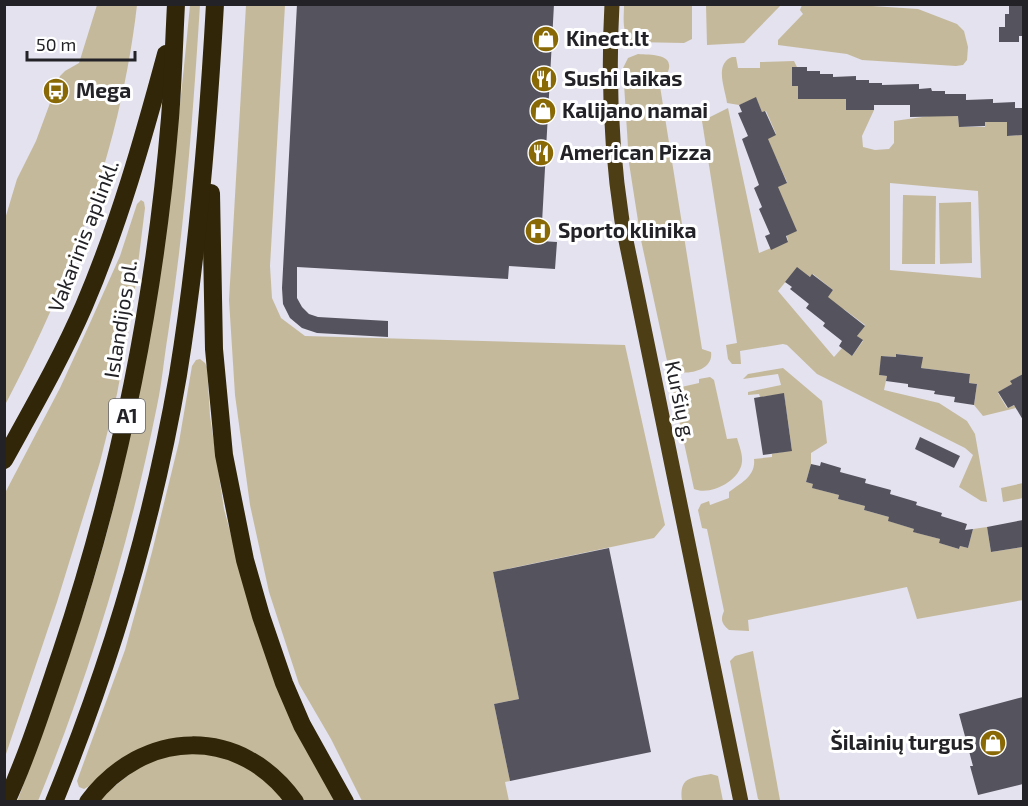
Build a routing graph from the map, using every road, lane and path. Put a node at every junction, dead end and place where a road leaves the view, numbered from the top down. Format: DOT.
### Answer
graph roads {
  1 [pos="215,4"];
  2 [pos="612,4"];
  3 [pos="176,10"];
  4 [pos="209,108"];
  5 [pos="4,460"];
  6 [pos="6,801"];
  7 [pos="54,801"];
  8 [pos="88,801"];
  9 [pos="295,801"];
  10 [pos="345,801"];
  11 [pos="741,801"];
  1 -- 4 [label="highway, A1"];
  2 -- 11 [label="main road, Kuršių g."];
  3 -- 5 [label="highway, Vakarinis aplinkl."];
  3 -- 6 [label="highway, Islandijos pl. / A1"];
  4 -- 7 [label="highway, A1"];
  4 -- 10 [label="highway"];
  8 -- 9 [label="highway"];
}
